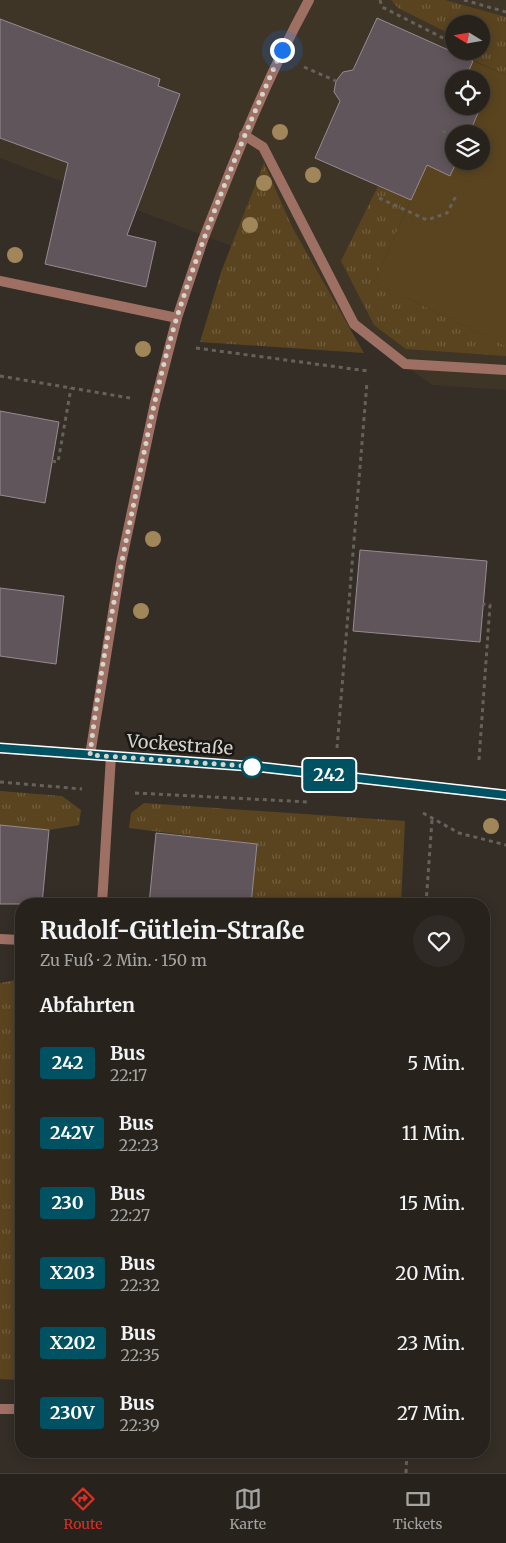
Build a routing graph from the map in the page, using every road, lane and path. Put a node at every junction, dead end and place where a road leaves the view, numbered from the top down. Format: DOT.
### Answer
graph roads {
  1 [pos="309,0"];
  2 [pos="380,0"];
  3 [pos="464,0"];
  4 [pos="506,12"];
  5 [pos="445,39"];
  6 [pos="299,65"];
  7 [pos="336,81"];
  8 [pos="442,131"];
  9 [pos="445,132"];
  10 [pos="244,135"];
  11 [pos="456,196"];
  12 [pos="379,198"];
  13 [pos="0,280"];
  14 [pos="177,318"];
  15 [pos="170,344"];
  16 [pos="405,364"];
  17 [pos="506,370"];
  18 [pos="0,376"];
  19 [pos="367,382"];
  20 [pos="71,388"];
  21 [pos="155,402"];
  22 [pos="52,460"];
  23 [pos="351,591"];
  24 [pos="356,592"];
  25 [pos="483,604"];
  26 [pos="0,748"];
  27 [pos="336,752"];
  28 [pos="90,755"];
  29 [pos="110,756"];
  30 [pos="479,760"];
  31 [pos="0,782"];
  32 [pos="434,786"];
  33 [pos="107,791"];
  34 [pos="506,794"];
  35 [pos="317,803"];
  36 [pos="416,808"];
  37 [pos="432,820"];
  38 [pos="506,845"];
  39 [pos="102,898"];
  40 [pos="426,898"];
  41 [pos="0,939"];
  42 [pos="15,940"];
  43 [pos="0,1409"];
  44 [pos="15,1409"];
  45 [pos="407,1458"];
  46 [pos="406,1473"];
  1 -- 10 [label="street"];
  2 -- 5 [label="path"];
  3 -- 4 [label="path"];
  6 -- 7 [label="path"];
  8 -- 9 [label="path"];
  10 -- 14 [label="street"];
  10 -- 16 [label="street"];
  11 -- 12 [label="path"];
  13 -- 14 [label="street"];
  14 -- 15 [label="street"];
  15 -- 16 [label="path"];
  15 -- 21 [label="street"];
  16 -- 17 [label="street"];
  18 -- 20 [label="path"];
  19 -- 23 [label="path"];
  20 -- 21 [label="path"];
  20 -- 22 [label="path"];
  21 -- 28 [label="street"];
  23 -- 24 [label="path"];
  23 -- 27 [label="path"];
  25 -- 30 [label="path"];
  26 -- 28 [label="main road, Vockestraße"];
  28 -- 29 [label="main road, Vockestraße"];
  29 -- 32 [label="main road, Vockestraße"];
  29 -- 33 [label="street"];
  31 -- 33 [label="path"];
  32 -- 34 [label="main road, Vockestraße"];
  32 -- 37 [label="path"];
  33 -- 35 [label="path"];
  33 -- 39 [label="street"];
  36 -- 37 [label="path"];
  37 -- 38 [label="path"];
  37 -- 40 [label="path"];
  41 -- 42 [label="street"];
  43 -- 44 [label="street"];
  45 -- 46 [label="path"];
}
